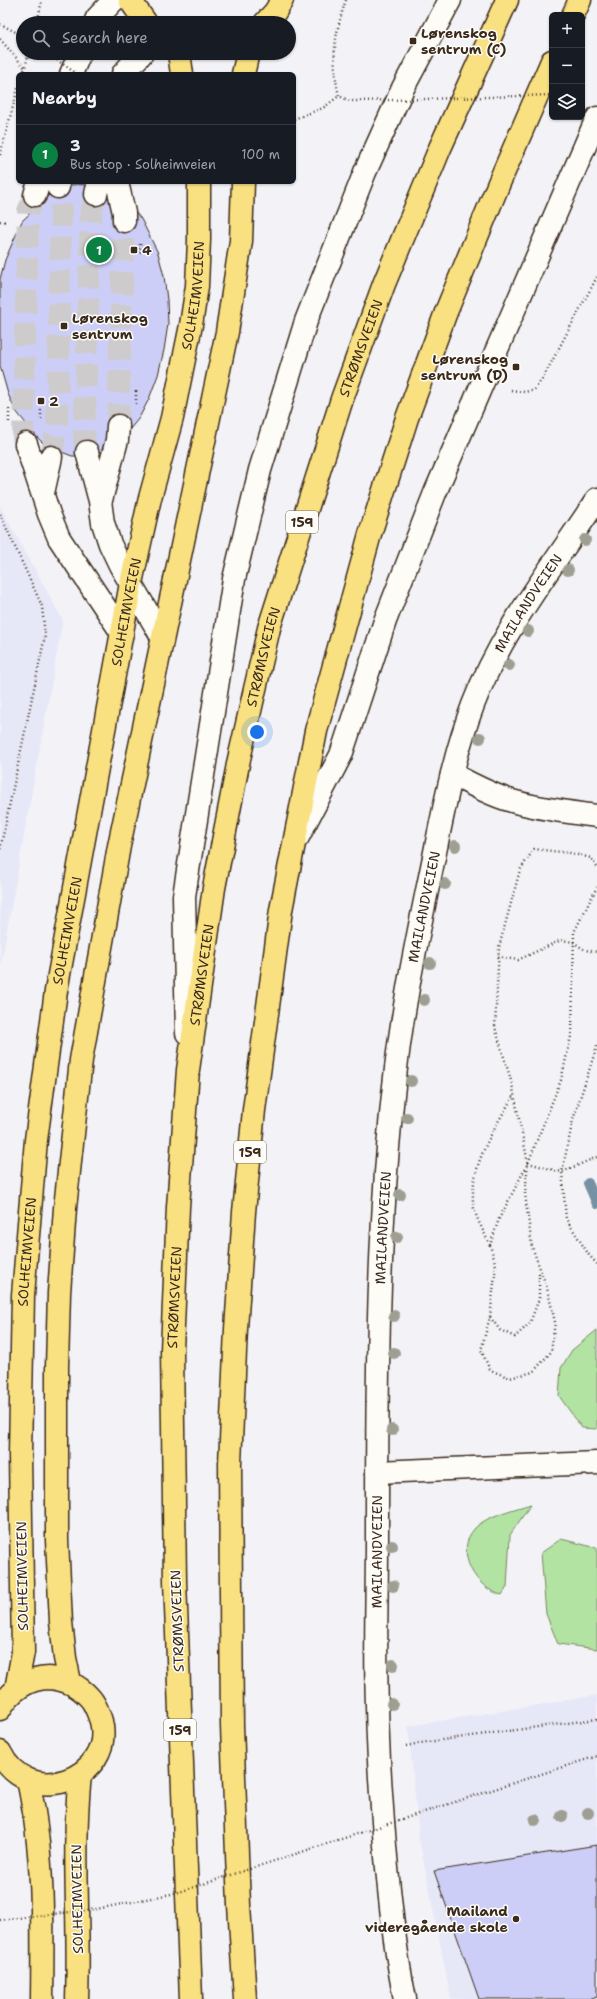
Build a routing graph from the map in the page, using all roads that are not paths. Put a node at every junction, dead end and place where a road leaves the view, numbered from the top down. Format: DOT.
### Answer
graph roads {
  1 [pos="114,0"];
  2 [pos="130,0"];
  3 [pos="282,0"];
  4 [pos="450,0"];
  5 [pos="507,0"];
  6 [pos="580,0"];
  7 [pos="574,12"];
  8 [pos="101,16"];
  9 [pos="141,16"];
  10 [pos="271,16"];
  11 [pos="77,60"];
  12 [pos="136,60"];
  13 [pos="180,60"];
  14 [pos="246,60"];
  15 [pos="549,68"];
  16 [pos="72,72"];
  17 [pos="125,72"];
  18 [pos="182,72"];
  19 [pos="243,72"];
  20 [pos="597,118"];
  21 [pos="117,184"];
  22 [pos="199,184"];
  23 [pos="243,184"];
  24 [pos="124,221"];
  25 [pos="118,426"];
  26 [pos="26,444"];
  27 [pos="87,452"];
  28 [pos="51,457"];
  29 [pos="43,493"];
  30 [pos="100,501"];
  31 [pos="595,508"];
  32 [pos="131,583"];
  33 [pos="122,633"];
  34 [pos="162,637"];
  35 [pos="452,774"];
  36 [pos="597,816"];
  37 [pos="295,843"];
  38 [pos="188,1070"];
  39 [pos="597,1463"];
  40 [pos="377,1472"];
  41 [pos="70,1682"];
  42 [pos="16,1689"];
  43 [pos="0,1709"];
  44 [pos="0,1752"];
  45 [pos="80,1774"];
  46 [pos="28,1780"];
  47 [pos="42,1999"];
  48 [pos="78,1999"];
  49 [pos="191,1999"];
  50 [pos="245,1999"];
  51 [pos="405,1999"];
  1 -- 8 [label="street"];
  2 -- 9 [label="main road"];
  3 -- 10 [label="main road"];
  4 -- 38 [label="street"];
  5 -- 38 [label="main road, STRØMSVEIEN / 159"];
  6 -- 7 [label="main road"];
  11 -- 16 [label="street"];
  12 -- 17 [label="street"];
  13 -- 18 [label="main road"];
  14 -- 19 [label="main road"];
  15 -- 37 [label="main road, 159"];
  20 -- 37 [label="street"];
  21 -- 24 [label="street"];
  22 -- 32 [label="main road, SOLHEIMVEIEN"];
  23 -- 34 [label="main road"];
  25 -- 30 [label="street"];
  26 -- 29 [label="street"];
  27 -- 30 [label="street"];
  28 -- 29 [label="street"];
  29 -- 33 [label="street"];
  30 -- 32 [label="street"];
  31 -- 35 [label="street, MAILANDVEIEN"];
  32 -- 33 [label="main road, SOLHEIMVEIEN"];
  32 -- 34 [label="street"];
  33 -- 42 [label="main road, SOLHEIMVEIEN"];
  34 -- 41 [label="main road"];
  35 -- 36 [label="street"];
  35 -- 40 [label="street, MAILANDVEIEN"];
  37 -- 50 [label="main road, 159"];
  38 -- 49 [label="main road, STRØMSVEIEN / 159"];
  39 -- 40 [label="street"];
  40 -- 51 [label="street, MAILANDVEIEN"];
  41 -- 42 [label="main road"];
  41 -- 45 [label="main road"];
  42 -- 43 [label="main road"];
  44 -- 46 [label="main road"];
  45 -- 46 [label="main road"];
  45 -- 48 [label="main road, SOLHEIMVEIEN"];
  46 -- 47 [label="main road"];
}
